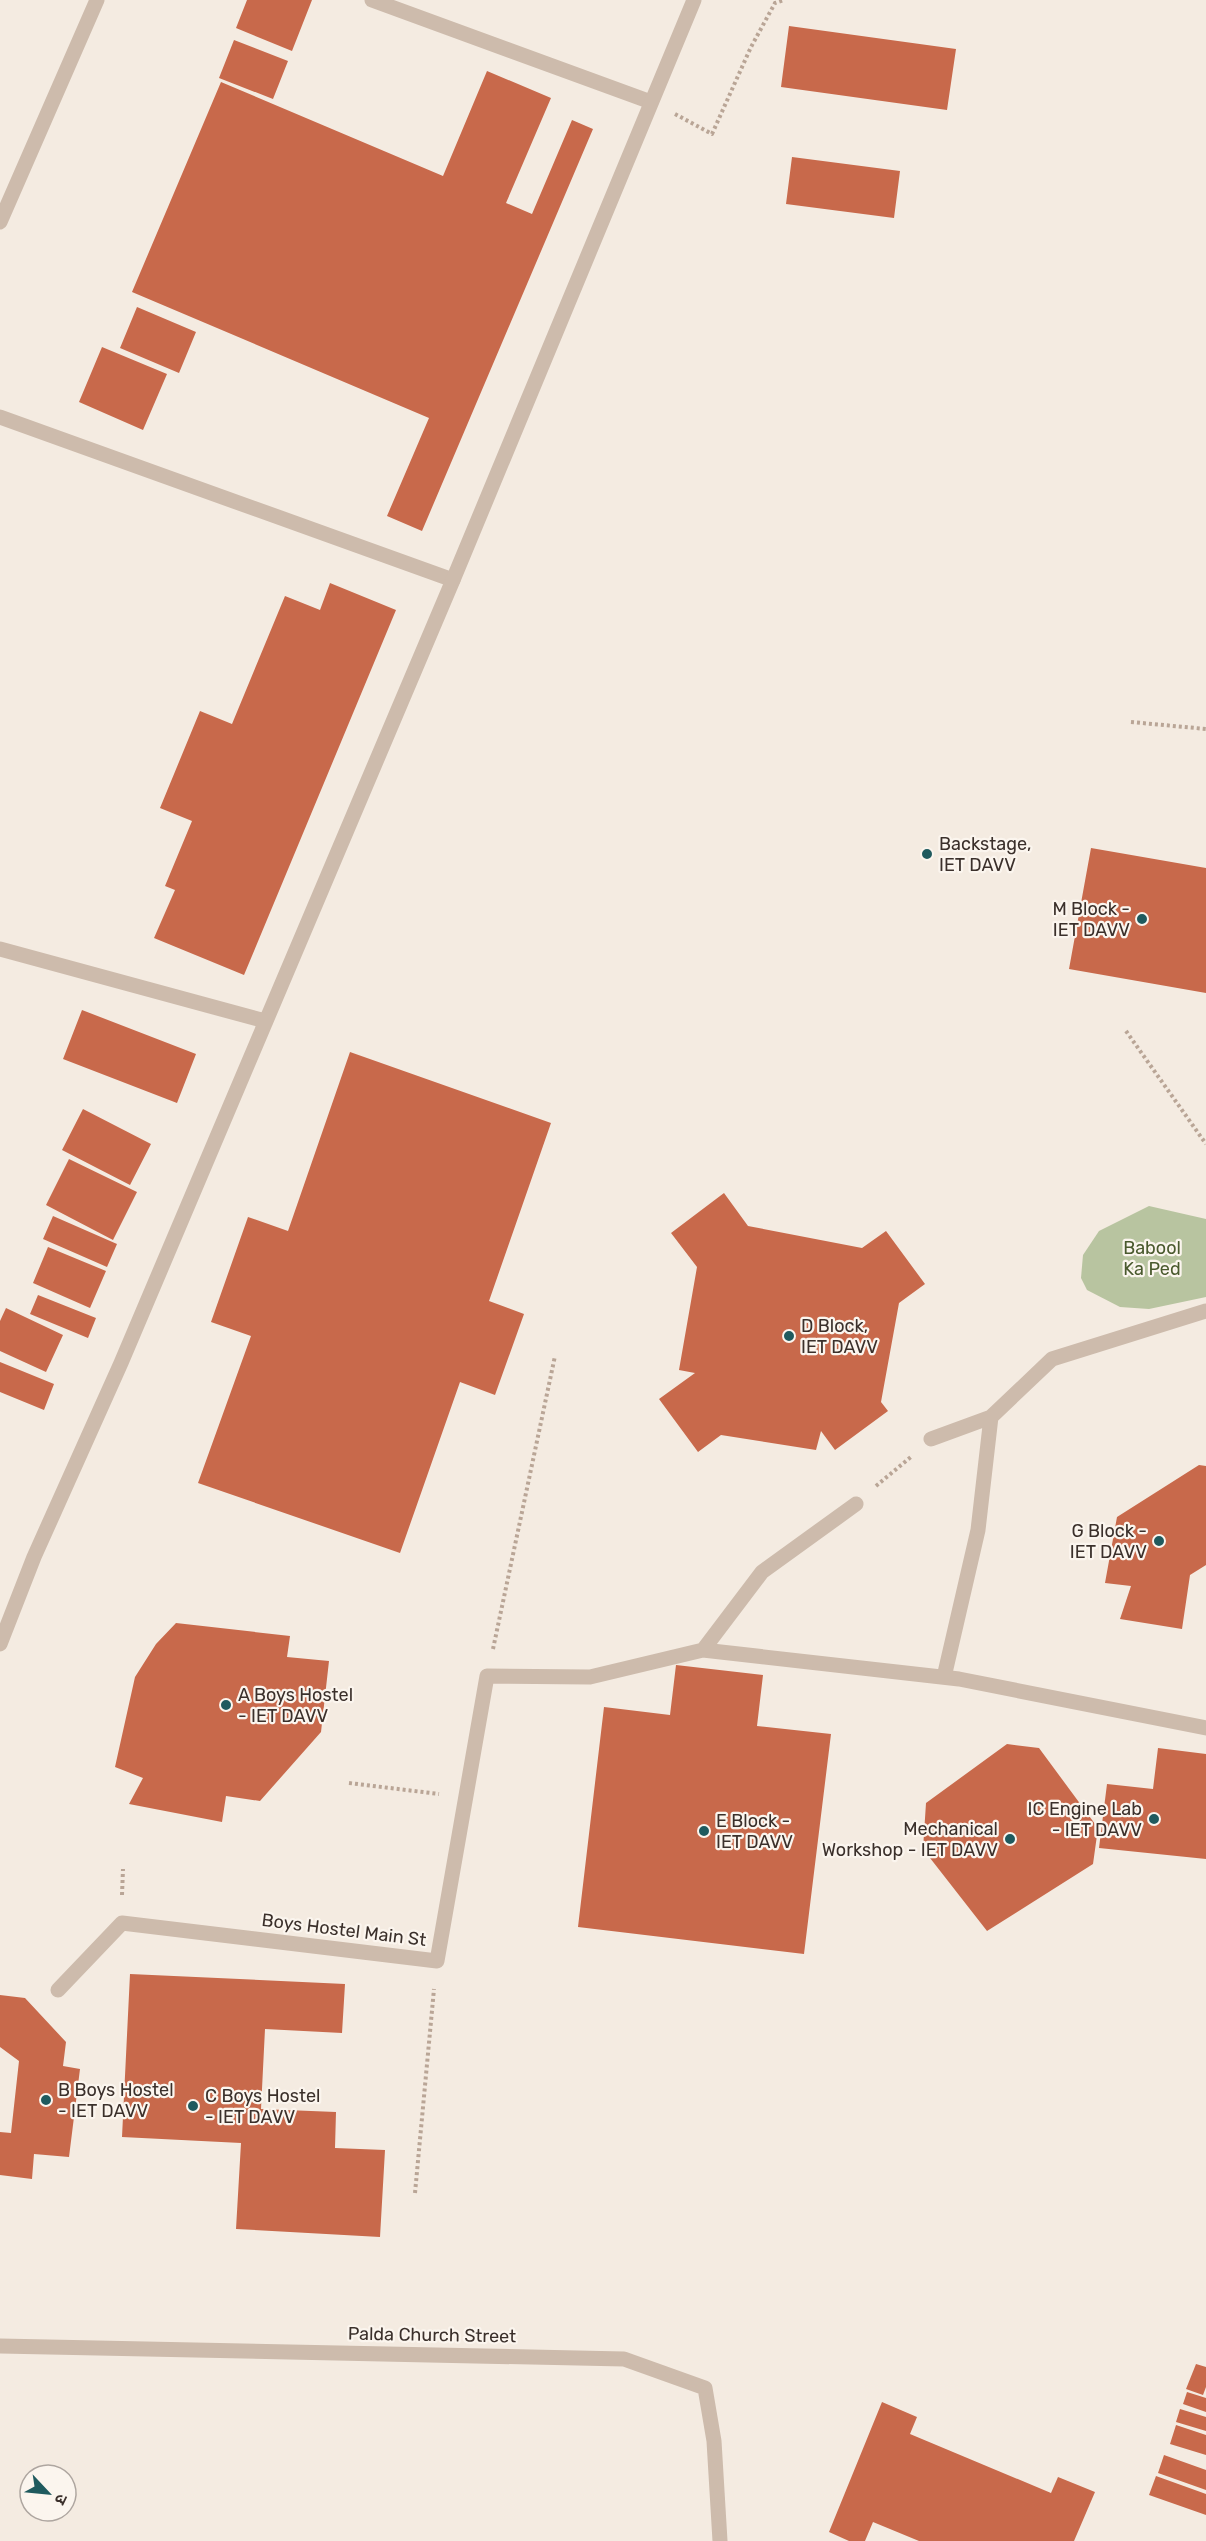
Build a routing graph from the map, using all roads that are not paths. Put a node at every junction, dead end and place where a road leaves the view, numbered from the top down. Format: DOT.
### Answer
graph roads {
  1 [pos="97,0"];
  2 [pos="372,0"];
  3 [pos="694,0"];
  4 [pos="651,102"];
  5 [pos="0,222"];
  6 [pos="0,417"];
  7 [pos="453,580"];
  8 [pos="0,949"];
  9 [pos="265,1021"];
  10 [pos="1206,1311"];
  11 [pos="991,1417"];
  12 [pos="931,1439"];
  13 [pos="856,1504"];
  14 [pos="0,1644"];
  15 [pos="703,1650"];
  16 [pos="944,1677"];
  17 [pos="1206,1728"];
  18 [pos="58,1989"];
  19 [pos="0,2346"];
  20 [pos="720,2541"];
  1 -- 5 [label="street"];
  2 -- 4 [label="street"];
  3 -- 4 [label="street"];
  4 -- 7 [label="street"];
  6 -- 7 [label="street"];
  7 -- 9 [label="street"];
  8 -- 9 [label="street"];
  9 -- 14 [label="street"];
  10 -- 11 [label="street"];
  11 -- 12 [label="street"];
  11 -- 16 [label="street"];
  13 -- 15 [label="street"];
  15 -- 16 [label="street"];
  15 -- 18 [label="street, Boys Hostel Main St"];
  16 -- 17 [label="street"];
  19 -- 20 [label="street, Palda Church Street"];
}
